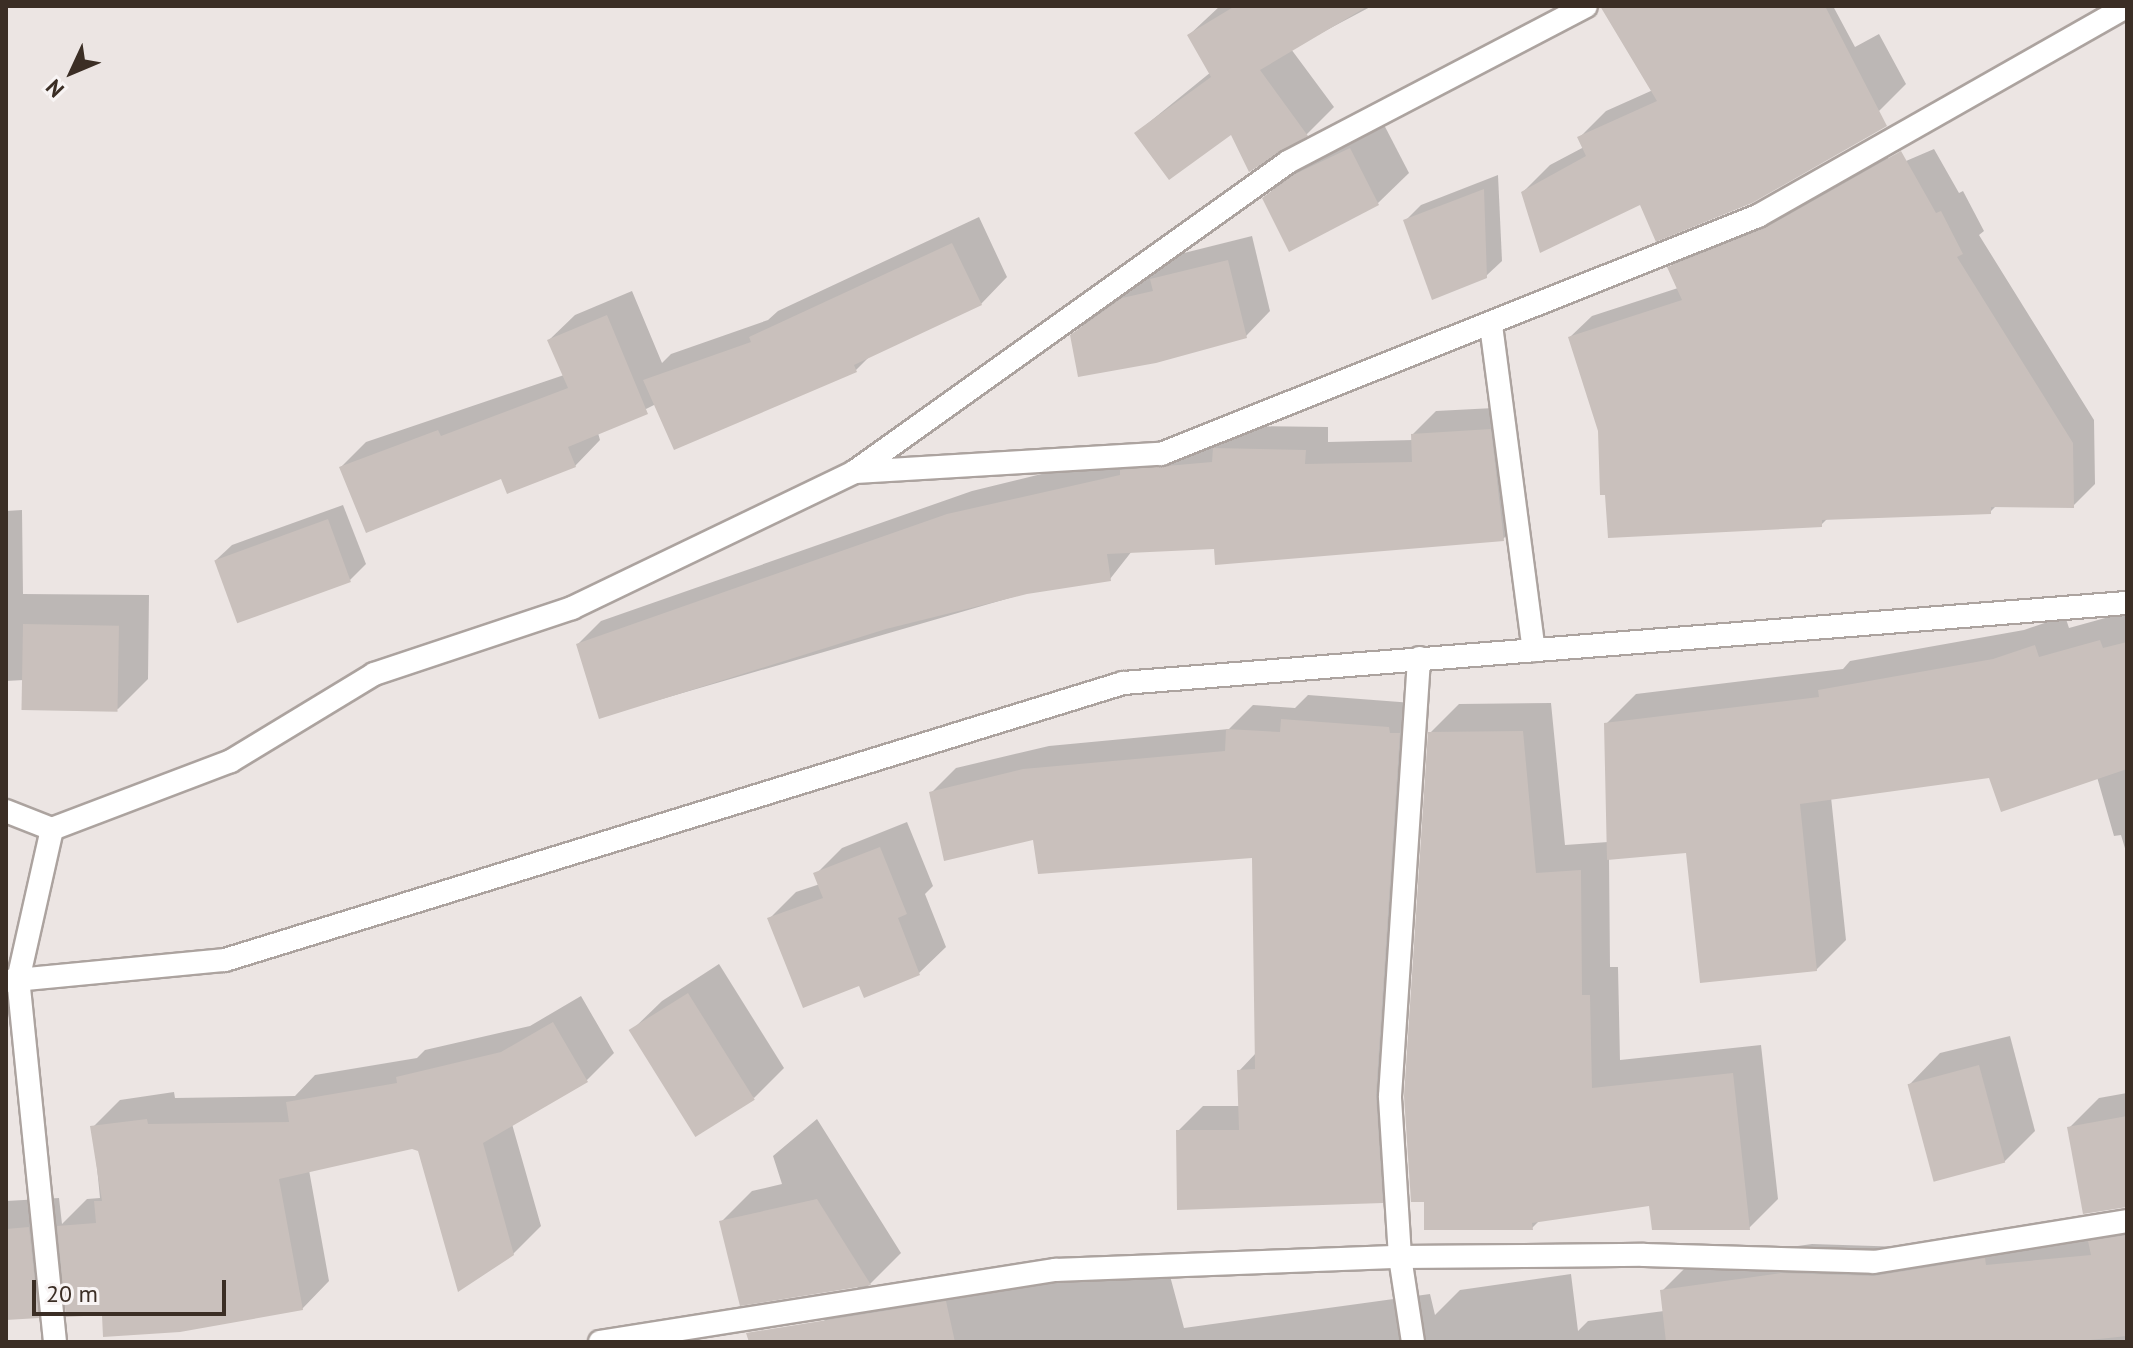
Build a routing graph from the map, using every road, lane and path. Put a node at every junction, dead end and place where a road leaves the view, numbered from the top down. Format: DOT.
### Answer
graph roads {
  1 [pos="1586,6"];
  2 [pos="2127,6"];
  3 [pos="1491,325"];
  4 [pos="854,472"];
  5 [pos="2127,603"];
  6 [pos="1534,650"];
  7 [pos="1419,658"];
  8 [pos="6,811"];
  9 [pos="52,829"];
  10 [pos="12,980"];
  11 [pos="2127,1221"];
  12 [pos="1400,1257"];
  13 [pos="55,1342"];
  14 [pos="600,1342"];
  15 [pos="1413,1342"];
  1 -- 4 [label="street"];
  2 -- 3 [label="street"];
  3 -- 4 [label="street"];
  3 -- 6 [label="street"];
  4 -- 9 [label="street"];
  5 -- 6 [label="street"];
  6 -- 7 [label="street"];
  7 -- 10 [label="street"];
  7 -- 12 [label="street"];
  8 -- 9 [label="street"];
  9 -- 10 [label="street"];
  10 -- 13 [label="street"];
  11 -- 12 [label="street"];
  12 -- 14 [label="street"];
  12 -- 15 [label="street"];
}
